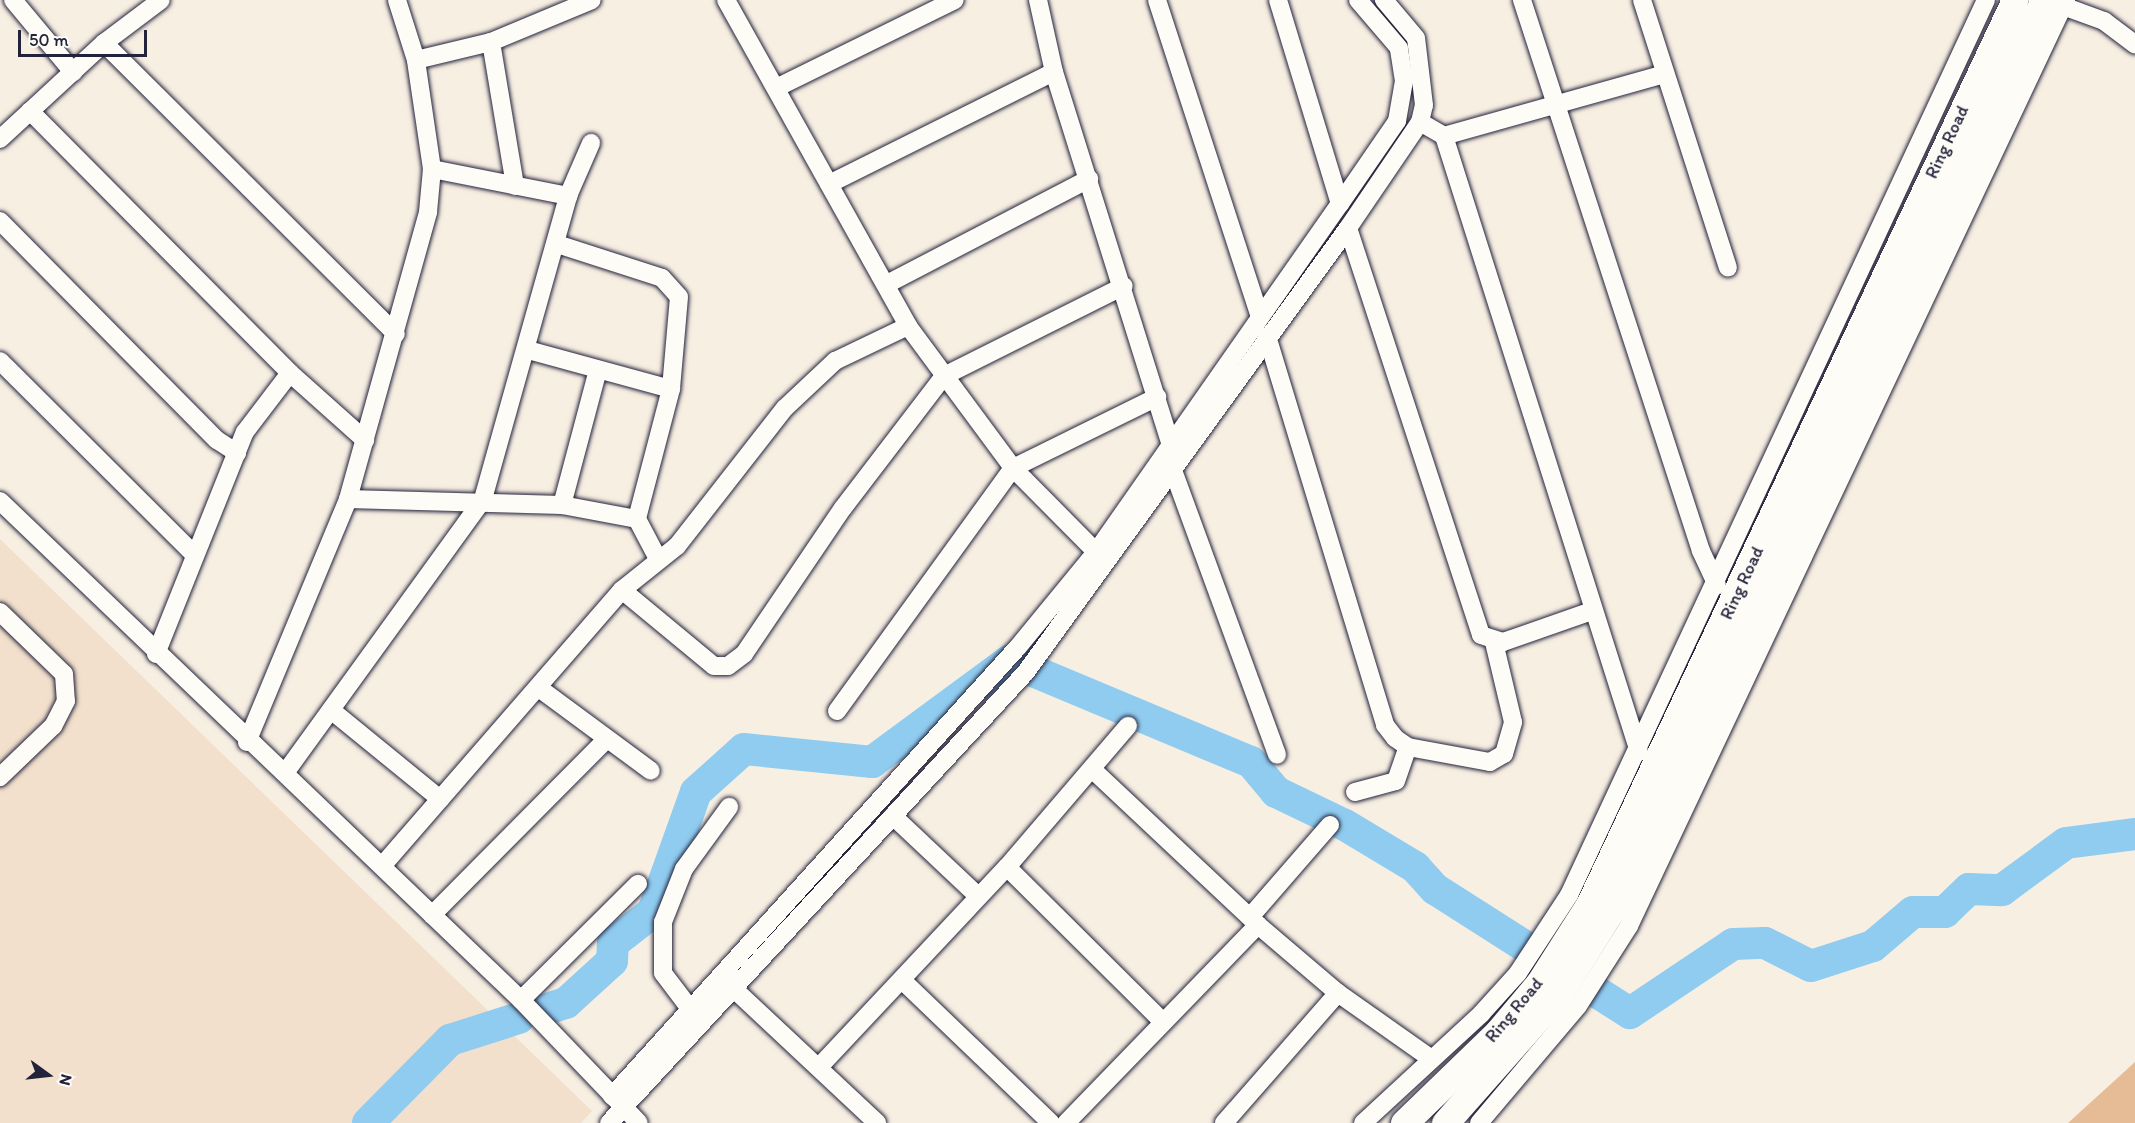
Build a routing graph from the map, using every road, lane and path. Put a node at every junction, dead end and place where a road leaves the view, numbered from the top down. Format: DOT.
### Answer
graph roads {
  1 [pos="13,0"];
  2 [pos="161,0"];
  3 [pos="397,0"];
  4 [pos="592,0"];
  5 [pos="726,0"];
  6 [pos="955,0"];
  7 [pos="1038,0"];
  8 [pos="1157,0"];
  9 [pos="1278,0"];
  10 [pos="1358,0"];
  11 [pos="1384,0"];
  12 [pos="1522,0"];
  13 [pos="1642,0"];
  14 [pos="1986,0"];
  15 [pos="2015,0"];
  16 [pos="2058,2"];
  17 [pos="491,42"];
  18 [pos="104,43"];
  19 [pos="2135,44"];
  20 [pos="416,60"];
  21 [pos="73,72"];
  22 [pos="1054,72"];
  23 [pos="1664,74"];
  24 [pos="776,88"];
  25 [pos="1555,108"];
  26 [pos="30,111"];
  27 [pos="1420,122"];
  28 [pos="1444,136"];
  29 [pos="0,138"];
  30 [pos="591,143"];
  31 [pos="432,169"];
  32 [pos="1089,179"];
  33 [pos="829,184"];
  34 [pos="515,186"];
  35 [pos="568,196"];
  36 [pos="1340,204"];
  37 [pos="0,221"];
  38 [pos="1348,228"];
  39 [pos="557,244"];
  40 [pos="1728,268"];
  41 [pos="887,284"];
  42 [pos="1124,286"];
  43 [pos="1259,313"];
  44 [pos="908,326"];
  45 [pos="396,334"];
  46 [pos="1267,336"];
  47 [pos="528,350"];
  48 [pos="0,362"];
  49 [pos="598,370"];
  50 [pos="290,373"];
  51 [pos="944,376"];
  52 [pos="671,389"];
  53 [pos="1157,397"];
  54 [pos="365,440"];
  55 [pos="1170,442"];
  56 [pos="237,453"];
  57 [pos="1158,461"];
  58 [pos="1013,468"];
  59 [pos="1174,473"];
  60 [pos="348,499"];
  61 [pos="483,499"];
  62 [pos="0,501"];
  63 [pos="562,505"];
  64 [pos="637,519"];
  65 [pos="1096,552"];
  66 [pos="195,555"];
  67 [pos="657,557"];
  68 [pos="1717,585"];
  69 [pos="622,590"];
  70 [pos="1592,611"];
  71 [pos="0,612"];
  72 [pos="1494,642"];
  73 [pos="156,654"];
  74 [pos="539,688"];
  75 [pos="331,710"];
  76 [pos="837,711"];
  77 [pos="1128,726"];
  78 [pos="605,741"];
  79 [pos="247,742"];
  80 [pos="1408,747"];
  81 [pos="1639,752"];
  82 [pos="1277,755"];
  83 [pos="1094,770"];
  84 [pos="651,771"];
  85 [pos="285,773"];
  86 [pos="0,777"];
  87 [pos="1355,792"];
  88 [pos="440,799"];
  89 [pos="729,807"];
  90 [pos="893,816"];
  91 [pos="1330,825"];
  92 [pos="382,866"];
  93 [pos="1007,867"];
  94 [pos="638,884"];
  95 [pos="978,896"];
  96 [pos="432,915"];
  97 [pos="1254,921"];
  98 [pos="1588,929"];
  99 [pos="903,981"];
  100 [pos="734,988"];
  101 [pos="1549,989"];
  102 [pos="1338,993"];
  103 [pos="521,1000"];
  104 [pos="691,1010"];
  105 [pos="1162,1021"];
  106 [pos="1430,1058"];
  107 [pos="819,1067"];
  108 [pos="618,1102"];
  109 [pos="609,1123"];
  110 [pos="639,1123"];
  111 [pos="877,1123"];
  112 [pos="1052,1123"];
  113 [pos="1065,1123"];
  114 [pos="1224,1123"];
  115 [pos="1363,1123"];
  116 [pos="1404,1123"];
  117 [pos="1445,1123"];
  118 [pos="1479,1123"];
  1 -- 21 [label="street"];
  2 -- 18 [label="street"];
  3 -- 20 [label="street"];
  4 -- 17 [label="street"];
  5 -- 24 [label="street"];
  6 -- 24 [label="street"];
  7 -- 22 [label="street"];
  8 -- 43 [label="street"];
  9 -- 36 [label="street"];
  10 -- 36 [label="street"];
  11 -- 27 [label="street"];
  12 -- 25 [label="street"];
  13 -- 23 [label="street"];
  14 -- 68 [label="street"];
  15 -- 98 [label="highway, Ring Road"];
  16 -- 19 [label="street"];
  16 -- 98 [label="highway, Ring Road"];
  17 -- 20 [label="street"];
  17 -- 34 [label="street"];
  18 -- 21 [label="street"];
  18 -- 45 [label="street"];
  20 -- 31 [label="street"];
  21 -- 26 [label="street"];
  22 -- 32 [label="street"];
  22 -- 33 [label="street"];
  23 -- 25 [label="street"];
  23 -- 40 [label="street"];
  24 -- 33 [label="street"];
  25 -- 28 [label="street"];
  25 -- 68 [label="street"];
  26 -- 29 [label="street"];
  26 -- 50 [label="street"];
  27 -- 28 [label="street"];
  27 -- 38 [label="street"];
  28 -- 70 [label="street"];
  30 -- 35 [label="street"];
  31 -- 34 [label="street"];
  31 -- 45 [label="street"];
  32 -- 41 [label="street"];
  32 -- 42 [label="street"];
  33 -- 41 [label="street"];
  34 -- 35 [label="street"];
  35 -- 39 [label="street"];
  36 -- 43 [label="street"];
  37 -- 56 [label="street"];
  38 -- 46 [label="street"];
  38 -- 72 [label="street"];
  39 -- 47 [label="street"];
  39 -- 52 [label="street"];
  41 -- 44 [label="street"];
  42 -- 51 [label="street"];
  42 -- 53 [label="street"];
  43 -- 55 [label="street"];
  44 -- 51 [label="street"];
  44 -- 67 [label="street"];
  45 -- 54 [label="street"];
  46 -- 59 [label="street"];
  46 -- 80 [label="street"];
  47 -- 49 [label="street"];
  47 -- 61 [label="street"];
  48 -- 66 [label="street"];
  49 -- 52 [label="street"];
  49 -- 63 [label="street"];
  50 -- 54 [label="street"];
  50 -- 56 [label="street"];
  51 -- 58 [label="street"];
  51 -- 69 [label="street"];
  52 -- 64 [label="street"];
  53 -- 55 [label="street"];
  53 -- 58 [label="street"];
  54 -- 60 [label="street"];
  55 -- 57 [label="street"];
  56 -- 66 [label="street"];
  57 -- 59 [label="street"];
  57 -- 65 [label="street"];
  58 -- 65 [label="street"];
  58 -- 76 [label="street"];
  59 -- 82 [label="street"];
  59 -- 90 [label="street"];
  60 -- 61 [label="street"];
  60 -- 79 [label="street"];
  61 -- 63 [label="street"];
  61 -- 75 [label="street"];
  62 -- 73 [label="street"];
  63 -- 64 [label="street"];
  64 -- 67 [label="street"];
  65 -- 104 [label="street"];
  66 -- 73 [label="street"];
  67 -- 69 [label="street"];
  68 -- 81 [label="street"];
  69 -- 74 [label="street"];
  70 -- 72 [label="street"];
  70 -- 81 [label="street"];
  71 -- 86 [label="street"];
  72 -- 80 [label="street"];
  73 -- 79 [label="street"];
  74 -- 78 [label="street"];
  74 -- 88 [label="street"];
  75 -- 85 [label="street"];
  75 -- 88 [label="street"];
  77 -- 83 [label="street"];
  78 -- 84 [label="street"];
  78 -- 96 [label="street"];
  79 -- 85 [label="street"];
  80 -- 87 [label="street"];
  81 -- 98 [label="street"];
  83 -- 93 [label="street"];
  83 -- 97 [label="street"];
  85 -- 92 [label="street"];
  88 -- 92 [label="street"];
  89 -- 104 [label="street"];
  90 -- 95 [label="street"];
  90 -- 100 [label="street"];
  91 -- 97 [label="street"];
  92 -- 96 [label="street"];
  93 -- 95 [label="street"];
  93 -- 105 [label="street"];
  94 -- 103 [label="street"];
  95 -- 99 [label="street"];
  96 -- 103 [label="street"];
  97 -- 102 [label="street"];
  97 -- 105 [label="street"];
  98 -- 101 [label="highway, Ring Road"];
  98 -- 101 [label="street"];
  99 -- 107 [label="street"];
  99 -- 112 [label="street"];
  100 -- 107 [label="street"];
  100 -- 108 [label="street"];
  101 -- 106 [label="street"];
  101 -- 116 [label="highway, Ring Road"];
  101 -- 117 [label="highway, Ring Road"];
  101 -- 118 [label="street"];
  102 -- 106 [label="street"];
  102 -- 114 [label="street"];
  103 -- 108 [label="street"];
  104 -- 108 [label="street"];
  105 -- 113 [label="street"];
  106 -- 115 [label="street"];
  107 -- 111 [label="street"];
  108 -- 109 [label="street"];
  108 -- 110 [label="street"];
}
